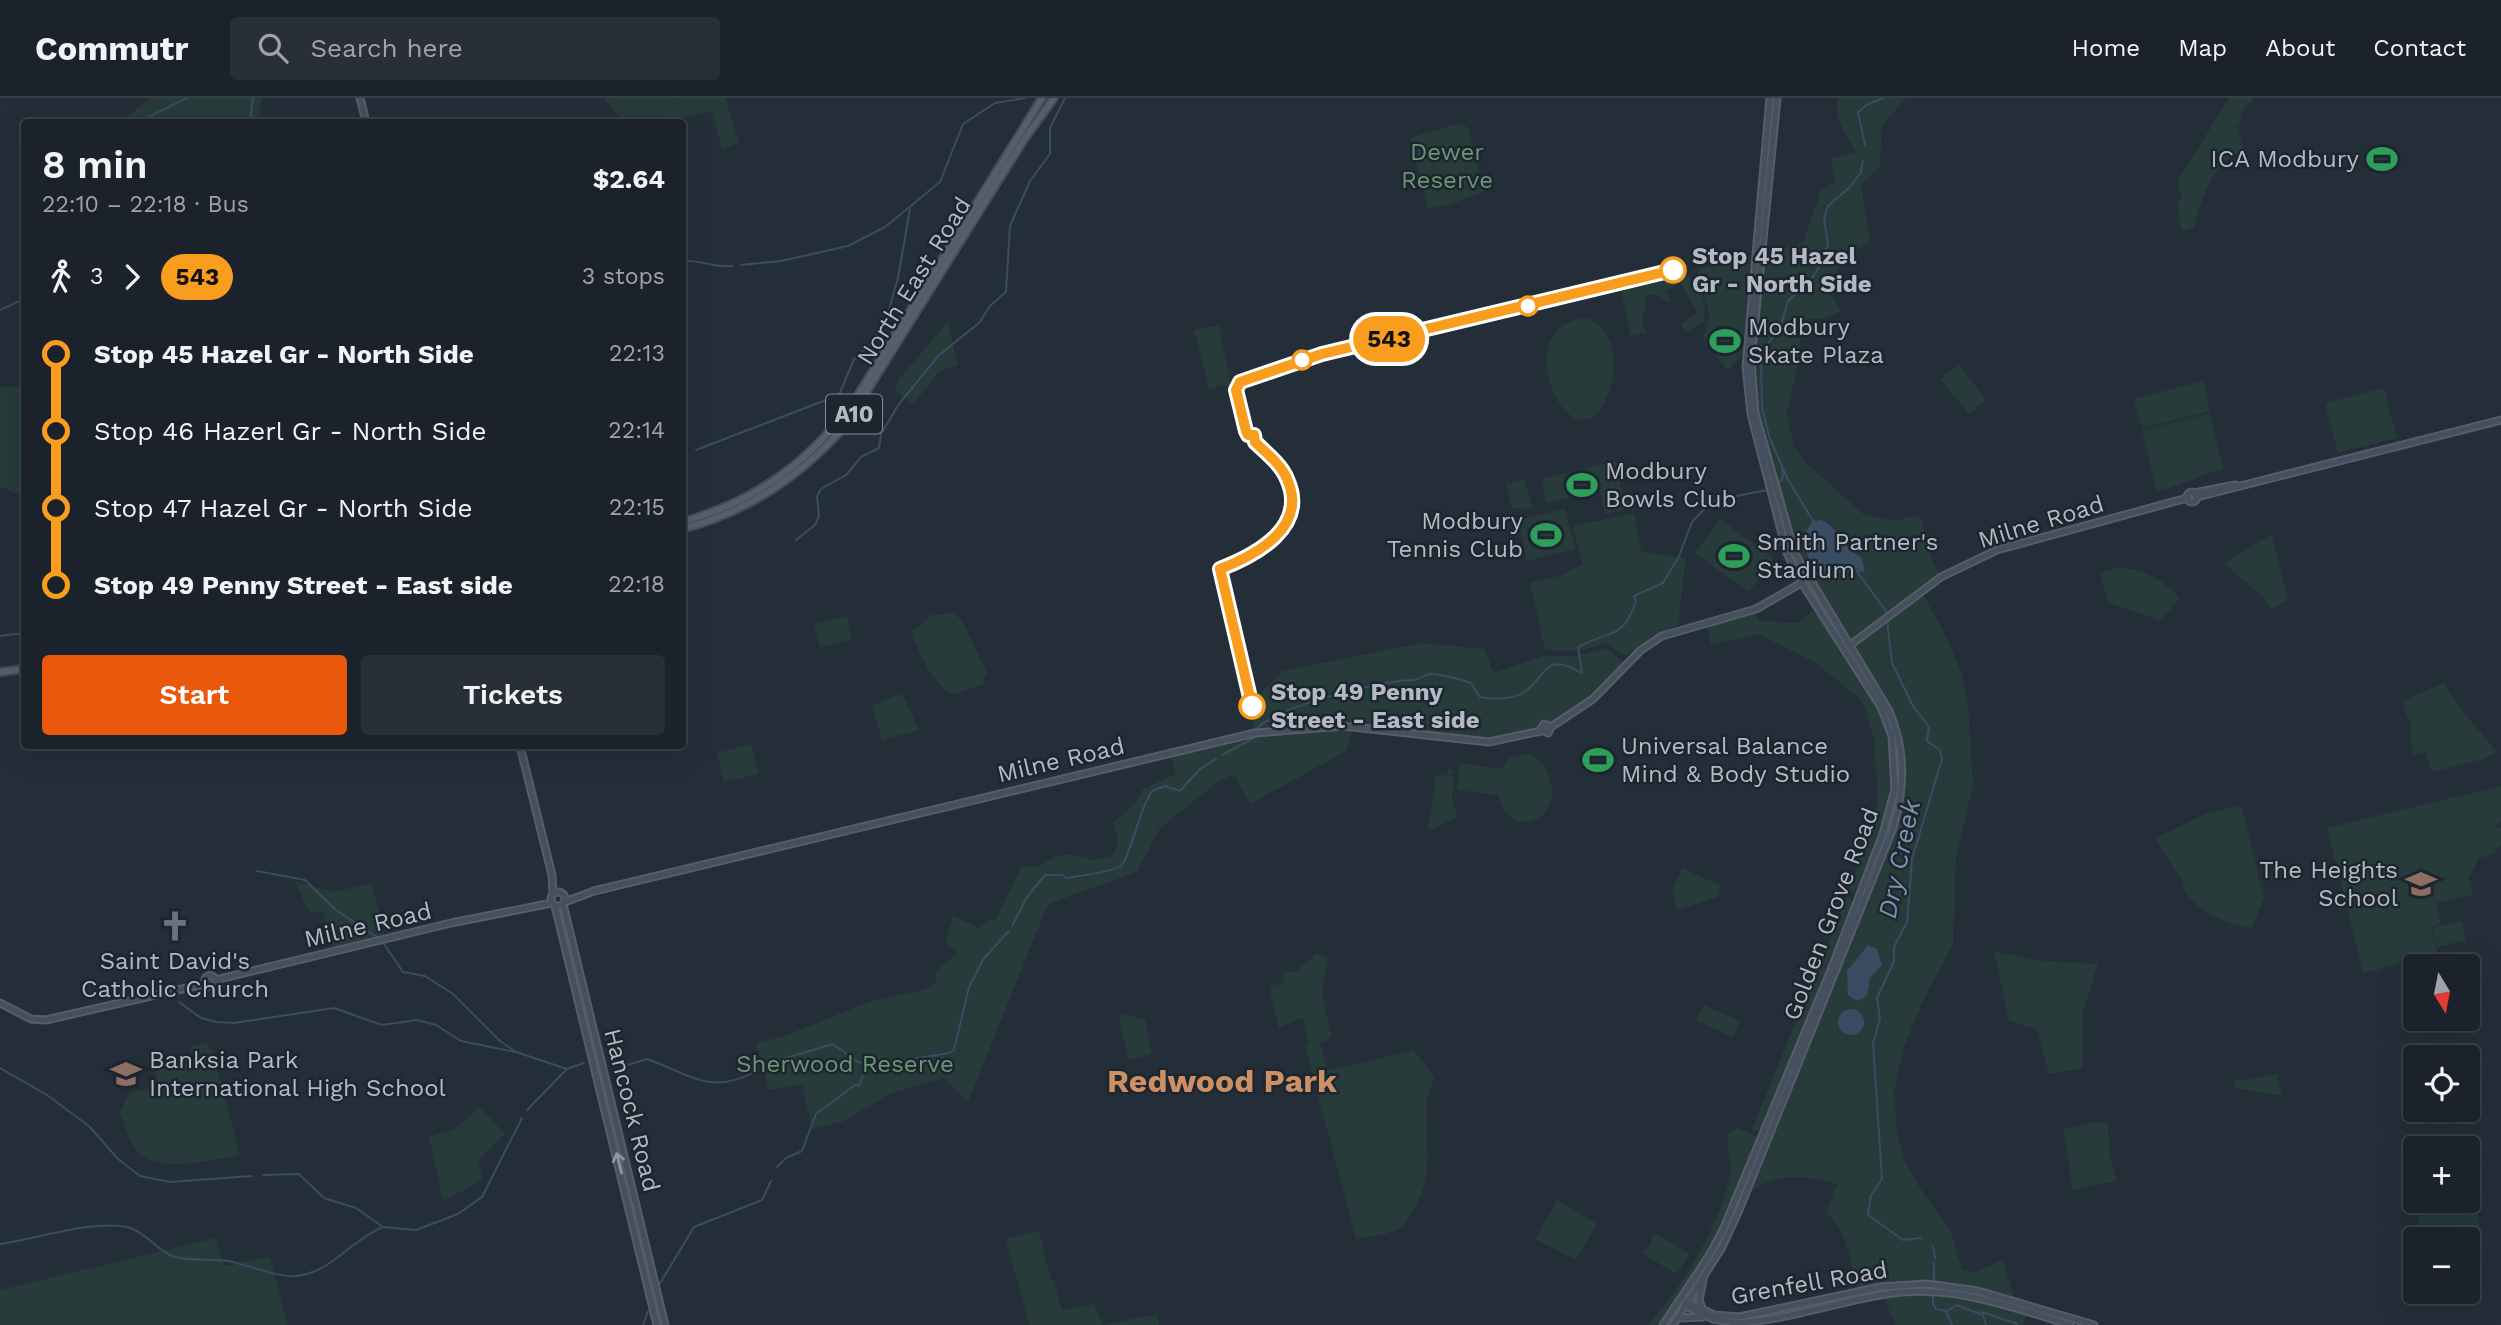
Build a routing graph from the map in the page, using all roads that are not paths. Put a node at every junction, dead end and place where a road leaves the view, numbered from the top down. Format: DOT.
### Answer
graph roads {
  1 [pos="360,98"];
  2 [pos="1042,98"];
  3 [pos="1054,98"];
  4 [pos="1770,98"];
  5 [pos="1777,98"];
  6 [pos="365,119"];
  7 [pos="1024,124"];
  8 [pos="1026,137"];
  9 [pos="1011,145"];
  10 [pos="1753,315"];
  11 [pos="2501,420"];
  12 [pos="1782,518"];
  13 [pos="686,521"];
  14 [pos="686,528"];
  15 [pos="1808,578"];
  16 [pos="1802,583"];
  17 [pos="1848,646"];
  18 [pos="21,670"];
  19 [pos="0,673"];
  20 [pos="521,749"];
  21 [pos="558,899"];
  22 [pos="0,1003"];
  23 [pos="637,1206"];
  24 [pos="630,1208"];
  25 [pos="1704,1277"];
  26 [pos="1680,1300"];
  27 [pos="1687,1304"];
  28 [pos="1702,1308"];
  29 [pos="1677,1318"];
  30 [pos="1713,1319"];
  31 [pos="657,1325"];
  32 [pos="664,1325"];
  33 [pos="1662,1325"];
  34 [pos="1673,1325"];
  35 [pos="2070,1325"];
  36 [pos="2094,1325"];
  1 -- 6 [label="main road"];
  2 -- 7 [label="main road, North East Road / A10"];
  3 -- 8 [label="main road, North East Road / A10"];
  4 -- 10 [label="main road, Golden Grove Road"];
  5 -- 10 [label="main road, Golden Grove Road"];
  7 -- 8 [label="main road"];
  7 -- 9 [label="main road, North East Road / A10"];
  8 -- 9 [label="main road"];
  8 -- 14 [label="main road, North East Road / A10"];
  9 -- 13 [label="main road, North East Road / A10"];
  10 -- 12 [label="main road, Golden Grove Road"];
  11 -- 17 [label="main road, Milne Road"];
  12 -- 15 [label="main road, Golden Grove Road"];
  12 -- 16 [label="main road, Golden Grove Road"];
  15 -- 16 [label="main road"];
  15 -- 17 [label="main road, Golden Grove Road"];
  16 -- 17 [label="main road, Golden Grove Road"];
  16 -- 21 [label="main road, Milne Road"];
  17 -- 25 [label="main road, Golden Grove Road"];
  17 -- 26 [label="main road, Golden Grove Road"];
  18 -- 19 [label="main road"];
  20 -- 21 [label="main road, Hancock Road"];
  21 -- 22 [label="main road, Milne Road"];
  21 -- 23 [label="main road, Hancock Road"];
  24 -- 21 [label="main road, Hancock Road, one-way"];
  23 -- 24 [label="main road"];
  23 -- 32 [label="main road, Hancock Road"];
  24 -- 31 [label="main road, Hancock Road"];
  25 -- 27 [label="main road, Golden Grove Road"];
  25 -- 28 [label="main road"];
  26 -- 27 [label="main road, Grenfell Road"];
  26 -- 33 [label="main road, Golden Grove Road"];
  27 -- 28 [label="main road, Grenfell Road"];
  27 -- 29 [label="main road, Golden Grove Road"];
  27 -- 30 [label="main road, Grenfell Road"];
  28 -- 36 [label="main road, Grenfell Road"];
  29 -- 30 [label="main road"];
  29 -- 34 [label="main road, Golden Grove Road"];
  30 -- 35 [label="main road, Grenfell Road"];
}
